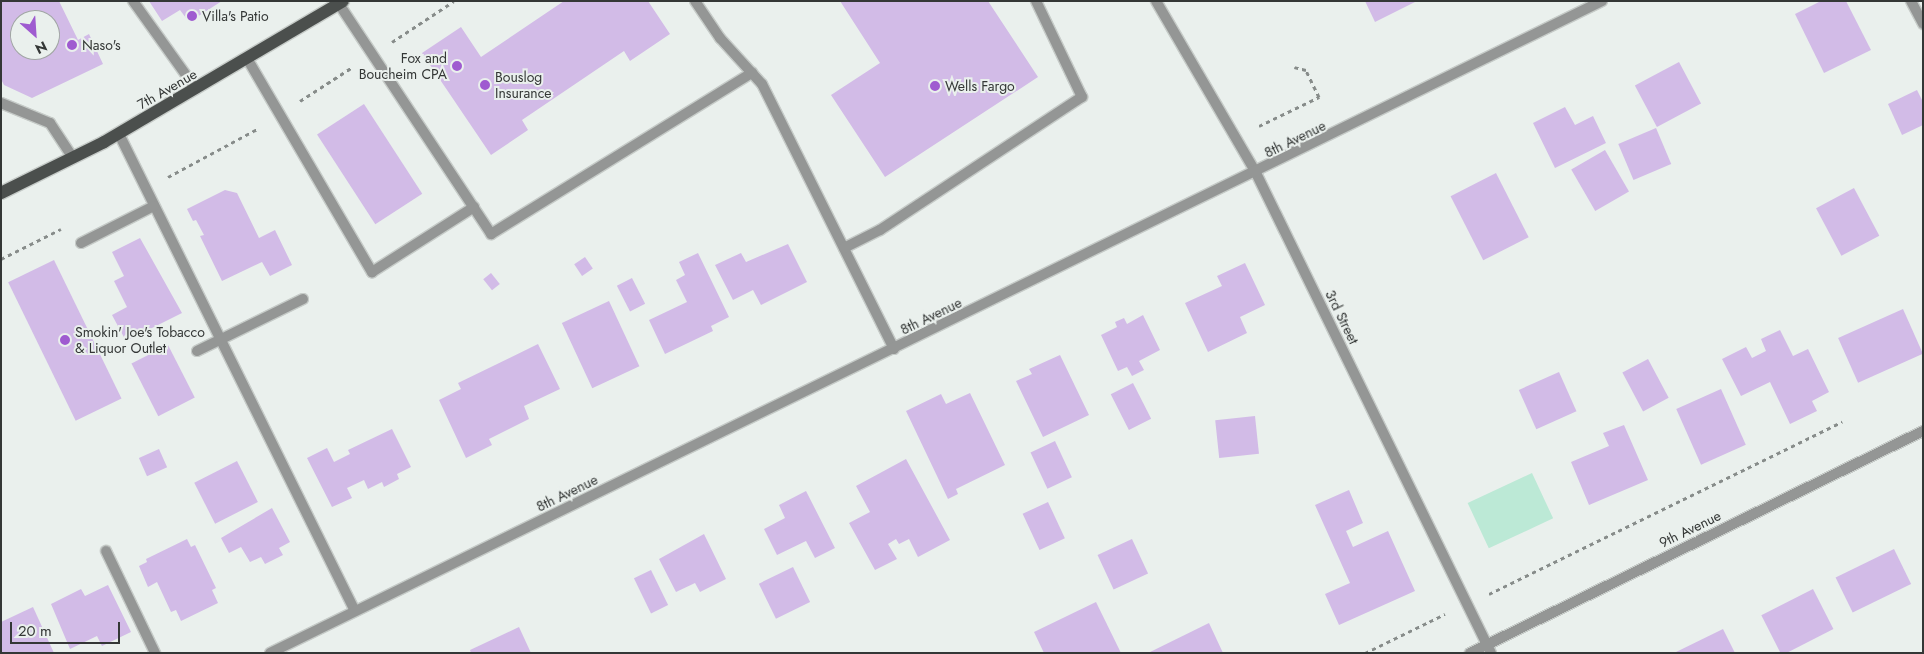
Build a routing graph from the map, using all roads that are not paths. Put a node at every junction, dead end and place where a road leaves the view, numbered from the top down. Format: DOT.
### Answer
graph roads {
  1 [pos="132,1"];
  2 [pos="695,1"];
  3 [pos="1036,1"];
  4 [pos="1156,1"];
  5 [pos="1602,1"];
  6 [pos="1911,1"];
  7 [pos="341,2"];
  8 [pos="1923,24"];
  9 [pos="248,60"];
  10 [pos="752,74"];
  11 [pos="196,89"];
  12 [pos="1,103"];
  13 [pos="119,134"];
  14 [pos="73,158"];
  15 [pos="1256,173"];
  16 [pos="1,193"];
  17 [pos="154,206"];
  18 [pos="474,207"];
  19 [pos="81,243"];
  20 [pos="844,248"];
  21 [pos="303,299"];
  22 [pos="220,340"];
  23 [pos="894,349"];
  24 [pos="197,351"];
  25 [pos="1923,431"];
  26 [pos="106,551"];
  27 [pos="355,611"];
  28 [pos="1488,649"];
  29 [pos="155,653"];
  30 [pos="270,653"];
  31 [pos="1470,653"];
  1 -- 11 [label="street"];
  2 -- 10 [label="street"];
  3 -- 20 [label="street"];
  4 -- 15 [label="street, 3rd Street"];
  5 -- 15 [label="street, 8th Avenue"];
  6 -- 8 [label="street"];
  7 -- 9 [label="main road, 7th Avenue"];
  7 -- 18 [label="street"];
  9 -- 11 [label="main road, 7th Avenue"];
  9 -- 18 [label="street"];
  10 -- 18 [label="street"];
  10 -- 20 [label="street"];
  11 -- 13 [label="main road, 7th Avenue"];
  12 -- 14 [label="street"];
  13 -- 14 [label="main road, 7th Avenue"];
  13 -- 17 [label="street"];
  14 -- 16 [label="main road, 7th Avenue"];
  15 -- 23 [label="street, 8th Avenue"];
  15 -- 28 [label="street, 3rd Street"];
  17 -- 19 [label="street"];
  17 -- 22 [label="street"];
  20 -- 23 [label="street"];
  21 -- 22 [label="street"];
  22 -- 24 [label="street"];
  22 -- 27 [label="street"];
  23 -- 27 [label="street, 8th Avenue"];
  25 -- 28 [label="street, 9th Avenue"];
  26 -- 29 [label="street"];
  27 -- 30 [label="street, 8th Avenue"];
  28 -- 31 [label="street, 9th Avenue"];
}
